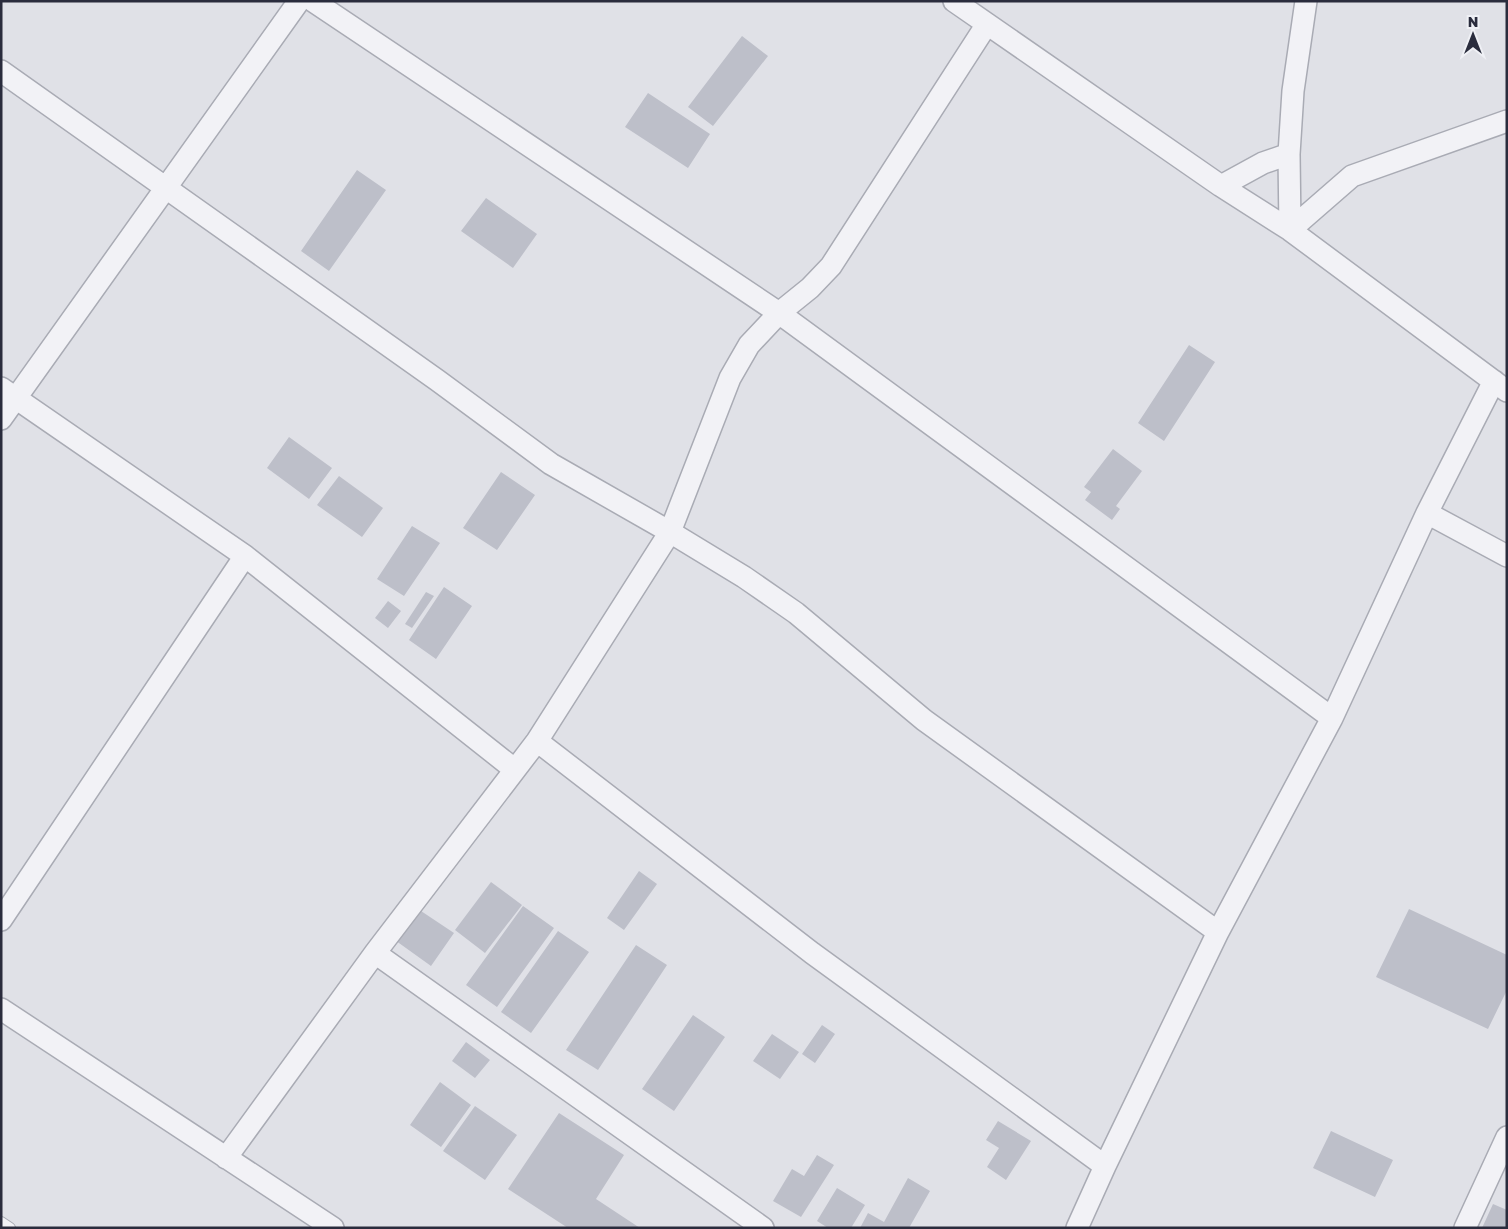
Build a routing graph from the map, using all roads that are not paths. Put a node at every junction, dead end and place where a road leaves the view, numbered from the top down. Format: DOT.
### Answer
graph roads {
  1 [pos="299,1"];
  2 [pos="313,1"];
  3 [pos="954,1"];
  4 [pos="1306,1"];
  5 [pos="986,24"];
  6 [pos="1,71"];
  7 [pos="1507,121"];
  8 [pos="1289,154"];
  9 [pos="1220,186"];
  10 [pos="166,187"];
  11 [pos="1290,230"];
  12 [pos="779,313"];
  13 [pos="1500,386"];
  14 [pos="9,393"];
  15 [pos="1,419"];
  16 [pos="1427,514"];
  17 [pos="670,532"];
  18 [pos="246,556"];
  19 [pos="1507,556"];
  20 [pos="1332,718"];
  21 [pos="536,741"];
  22 [pos="514,770"];
  23 [pos="1,920"];
  24 [pos="1218,932"];
  25 [pos="374,953"];
  26 [pos="1,1009"];
  27 [pos="1507,1137"];
  28 [pos="226,1158"];
  29 [pos="1105,1166"];
  30 [pos="1,1222"];
  31 [pos="322,1225"];
  32 [pos="10,1228"];
  33 [pos="762,1228"];
  34 [pos="1077,1228"];
  35 [pos="1465,1228"];
  1 -- 10 [label="street"];
  2 -- 12 [label="street"];
  3 -- 5 [label="street"];
  4 -- 8 [label="street"];
  5 -- 9 [label="street"];
  5 -- 12 [label="street"];
  6 -- 10 [label="street"];
  7 -- 11 [label="street"];
  8 -- 9 [label="street"];
  8 -- 11 [label="street"];
  9 -- 11 [label="street"];
  10 -- 14 [label="street"];
  10 -- 17 [label="street"];
  11 -- 13 [label="street"];
  12 -- 17 [label="street"];
  12 -- 20 [label="street"];
  13 -- 16 [label="street"];
  14 -- 15 [label="street"];
  14 -- 18 [label="street"];
  16 -- 19 [label="street"];
  16 -- 20 [label="street"];
  17 -- 21 [label="street"];
  17 -- 24 [label="street"];
  18 -- 22 [label="street"];
  18 -- 23 [label="street"];
  20 -- 24 [label="street"];
  21 -- 22 [label="street"];
  21 -- 29 [label="street"];
  22 -- 25 [label="street"];
  24 -- 29 [label="street"];
  25 -- 28 [label="street"];
  25 -- 33 [label="street"];
  26 -- 28 [label="street"];
  27 -- 35 [label="street"];
  28 -- 31 [label="street"];
  29 -- 34 [label="street"];
  30 -- 32 [label="lane"];
}
